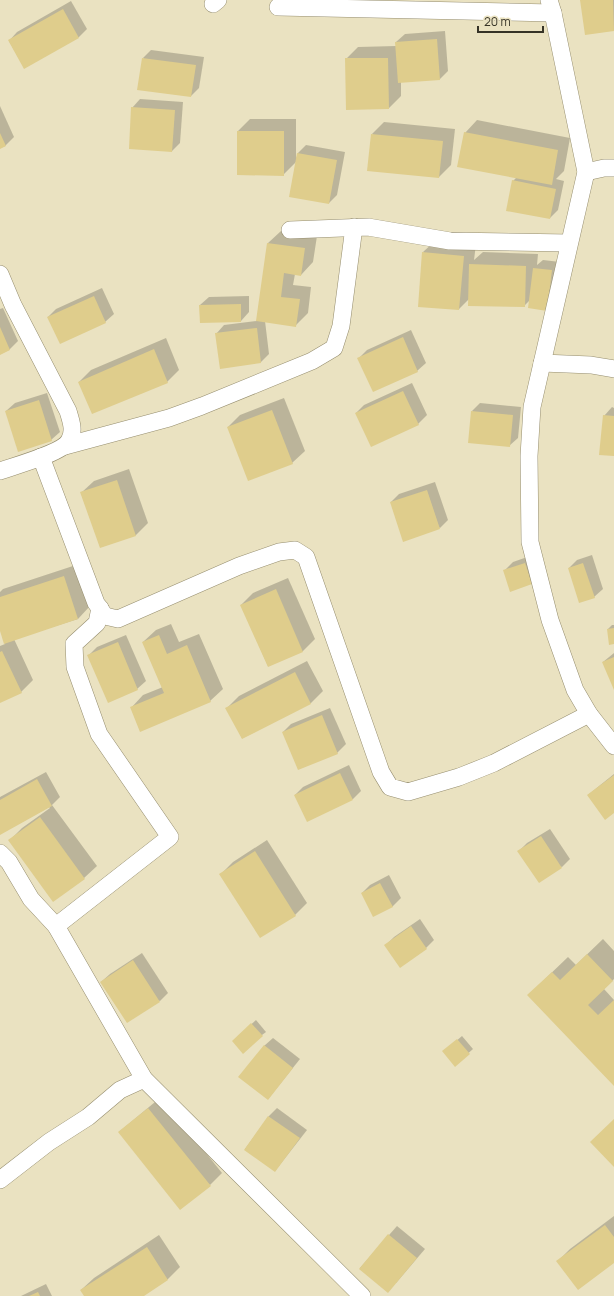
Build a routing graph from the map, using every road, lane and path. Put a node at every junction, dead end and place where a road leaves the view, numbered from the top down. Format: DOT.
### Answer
graph roads {
  1 [pos="551,6"];
  2 [pos="278,7"];
  3 [pos="614,168"];
  4 [pos="586,172"];
  5 [pos="354,227"];
  6 [pos="290,230"];
  7 [pos="569,243"];
  8 [pos="0,274"];
  9 [pos="542,364"];
  10 [pos="614,369"];
  11 [pos="65,446"];
  12 [pos="41,457"];
  13 [pos="0,472"];
  14 [pos="100,608"];
  15 [pos="589,714"];
  16 [pos="614,746"];
  17 [pos="0,853"];
  18 [pos="56,926"];
  19 [pos="144,1079"];
  20 [pos="0,1180"];
  21 [pos="362,1296"];
  1 -- 2 [label="street"];
  1 -- 4 [label="street"];
  3 -- 4 [label="street"];
  4 -- 7 [label="street"];
  5 -- 6 [label="street"];
  5 -- 7 [label="street"];
  5 -- 11 [label="street"];
  7 -- 9 [label="street"];
  8 -- 11 [label="street"];
  9 -- 10 [label="street"];
  9 -- 15 [label="street"];
  11 -- 12 [label="street"];
  12 -- 13 [label="street"];
  12 -- 14 [label="street"];
  14 -- 15 [label="street"];
  14 -- 18 [label="street"];
  15 -- 16 [label="street"];
  17 -- 18 [label="street"];
  18 -- 19 [label="street"];
  19 -- 20 [label="street"];
  19 -- 21 [label="street"];
}
